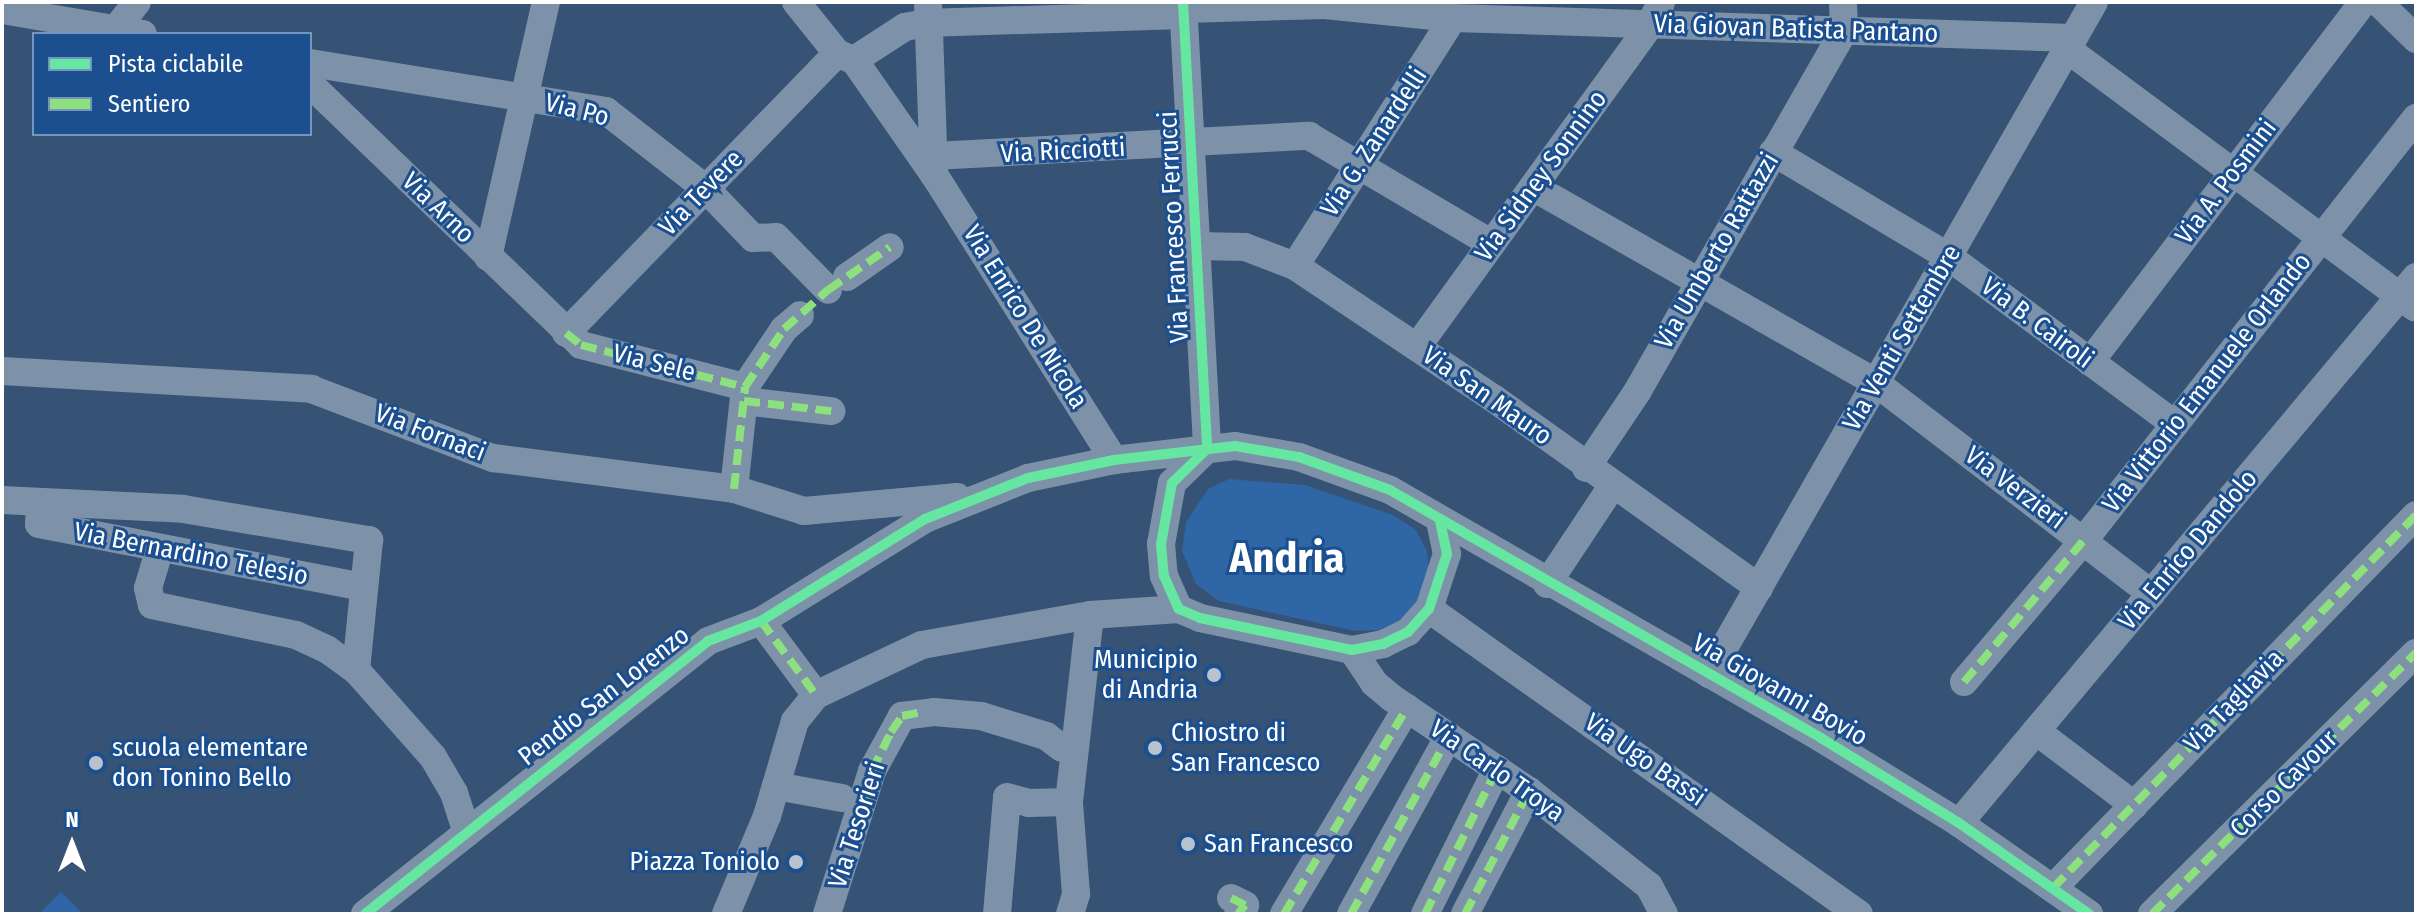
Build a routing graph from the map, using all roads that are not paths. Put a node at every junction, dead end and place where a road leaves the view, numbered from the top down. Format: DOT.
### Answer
graph roads {
  1 [pos="137,2"];
  2 [pos="546,2"];
  3 [pos="796,2"];
  4 [pos="1843,2"];
  5 [pos="2094,2"];
  6 [pos="2363,2"];
  7 [pos="2378,2"];
  8 [pos="1391,7"];
  9 [pos="1183,8"];
  10 [pos="2,10"];
  11 [pos="1555,12"];
  12 [pos="927,13"];
  13 [pos="1656,13"];
  14 [pos="1453,18"];
  15 [pos="1844,31"];
  16 [pos="129,32"];
  17 [pos="2416,39"];
  18 [pos="2070,44"];
  19 [pos="845,57"];
  20 [pos="312,63"];
  21 [pos="312,86"];
  22 [pos="524,97"];
  23 [pos="2416,118"];
  24 [pos="1191,140"];
  25 [pos="1773,152"];
  26 [pos="1359,164"];
  27 [pos="934,166"];
  28 [pos="2236,170"];
  29 [pos="1533,187"];
  30 [pos="705,188"];
  31 [pos="2322,236"];
  32 [pos="1492,244"];
  33 [pos="1197,246"];
  34 [pos="890,247"];
  35 [pos="488,257"];
  36 [pos="1949,257"];
  37 [pos="1295,266"];
  38 [pos="1699,281"];
  39 [pos="2411,293"];
  40 [pos="800,315"];
  41 [pos="566,333"];
  42 [pos="1417,347"];
  43 [pos="2090,362"];
  44 [pos="2,371"];
  45 [pos="1876,383"];
  46 [pos="745,394"];
  47 [pos="831,411"];
  48 [pos="2175,424"];
  49 [pos="1207,449"];
  50 [pos="1114,460"];
  51 [pos="1586,468"];
  52 [pos="1612,486"];
  53 [pos="734,489"];
  54 [pos="974,496"];
  55 [pos="2,500"];
  56 [pos="40,505"];
  57 [pos="2416,515"];
  58 [pos="1440,521"];
  59 [pos="2084,540"];
  60 [pos="160,548"];
  61 [pos="1547,584"];
  62 [pos="363,587"];
  63 [pos="1759,588"];
  64 [pos="2152,594"];
  65 [pos="1179,609"];
  66 [pos="1429,609"];
  67 [pos="1090,615"];
  68 [pos="761,621"];
  69 [pos="1352,650"];
  70 [pos="2416,653"];
  71 [pos="356,670"];
  72 [pos="1709,674"];
  73 [pos="1964,682"];
  74 [pos="816,695"];
  75 [pos="1407,708"];
  76 [pos="2036,731"];
  77 [pos="1449,736"];
  78 [pos="1062,748"];
  79 [pos="1497,769"];
  80 [pos="776,786"];
  81 [pos="1529,791"];
  82 [pos="854,801"];
  83 [pos="1069,802"];
  84 [pos="2134,805"];
  85 [pos="1959,823"];
  86 [pos="467,833"];
  87 [pos="2053,888"];
  88 [pos="365,914"];
  89 [pos="726,914"];
  90 [pos="827,914"];
  91 [pos="997,914"];
  92 [pos="1070,914"];
  93 [pos="1284,914"];
  94 [pos="1351,914"];
  95 [pos="1425,914"];
  96 [pos="1465,914"];
  97 [pos="1664,914"];
  98 [pos="1859,914"];
  99 [pos="2089,914"];
  100 [pos="2152,914"];
  1 -- 16 [label="street"];
  2 -- 22 [label="street"];
  3 -- 19 [label="street, Via Enrico De Nicola"];
  4 -- 15 [label="street"];
  5 -- 18 [label="street, Via Venti Settembre"];
  6 -- 28 [label="street, Via A. Posmini"];
  7 -- 17 [label="street"];
  8 -- 9 [label="street, Via Giovan Batista Pantano"];
  8 -- 14 [label="street, Via Giovan Batista Pantano"];
  9 -- 12 [label="street, Via Giovan Batista Pantano"];
  9 -- 24 [label="street, Via Francesco Ferrucci"];
  10 -- 16 [label="street"];
  11 -- 13 [label="street, Via Giovan Batista Pantano"];
  11 -- 14 [label="street, Via Giovan Batista Pantano"];
  12 -- 19 [label="street, Via Tevere"];
  12 -- 27 [label="street"];
  13 -- 15 [label="street, Via Giovan Batista Pantano"];
  13 -- 29 [label="street, Via Sidney Sonnino"];
  14 -- 26 [label="street, Via G. Zanardelli"];
  15 -- 18 [label="street, Via Giovan Batista Pantano"];
  15 -- 25 [label="street, Via Umberto Rattazzi"];
  18 -- 28 [label="street"];
  18 -- 36 [label="street, Via Venti Settembre"];
  19 -- 27 [label="street, Via Enrico De Nicola"];
  19 -- 30 [label="street, Via Tevere"];
  20 -- 22 [label="street, Via Po"];
  21 -- 35 [label="street, Via Arno"];
  22 -- 30 [label="street, Via Po"];
  22 -- 35 [label="street"];
  23 -- 31 [label="street, Via Vittorio Emanuele Orlando"];
  24 -- 26 [label="street, Via Ricciotti"];
  24 -- 27 [label="street, Via Ricciotti"];
  24 -- 33 [label="street, Via Francesco Ferrucci"];
  25 -- 36 [label="street, Via B. Cairoli"];
  25 -- 38 [label="street, Via Umberto Rattazzi"];
  26 -- 32 [label="street, Via Ricciotti"];
  26 -- 37 [label="street, Via G. Zanardelli"];
  27 -- 50 [label="street, Via Enrico De Nicola"];
  28 -- 31 [label="street"];
  28 -- 43 [label="street, Via A. Posmini"];
  29 -- 32 [label="street, Via Sidney Sonnino"];
  29 -- 38 [label="street, Via Verzieri"];
  30 -- 34 [label="street, Via Po"];
  30 -- 41 [label="street, Via Tevere"];
  31 -- 39 [label="street"];
  31 -- 48 [label="street, Via Vittorio Emanuele Orlando"];
  32 -- 42 [label="street, Via Sidney Sonnino"];
  33 -- 37 [label="street, Via San Mauro"];
  33 -- 49 [label="street, Via Francesco Ferrucci"];
  35 -- 41 [label="street, Via Arno"];
  36 -- 43 [label="street, Via B. Cairoli"];
  36 -- 45 [label="street, Via Venti Settembre"];
  37 -- 42 [label="street, Via San Mauro"];
  38 -- 45 [label="street, Via Verzieri"];
  38 -- 51 [label="street, Via Umberto Rattazzi"];
  39 -- 64 [label="street, Via Enrico Dandolo"];
  40 -- 46 [label="street"];
  41 -- 46 [label="street, Via Sele"];
  42 -- 51 [label="street, Via San Mauro"];
  43 -- 48 [label="street, Via B. Cairoli"];
  44 -- 53 [label="street, Via Fornaci"];
  45 -- 59 [label="street, Via Verzieri"];
  45 -- 63 [label="street, Via Venti Settembre"];
  46 -- 47 [label="street, Via Sele"];
  46 -- 53 [label="street"];
  48 -- 59 [label="street, Via Vittorio Emanuele Orlando"];
  49 -- 50 [label="street"];
  49 -- 58 [label="street"];
  49 -- 65 [label="street"];
  50 -- 54 [label="street"];
  51 -- 52 [label="street, Via San Mauro"];
  52 -- 61 [label="street"];
  52 -- 63 [label="street, Via San Mauro"];
  53 -- 54 [label="street, Via Fornaci"];
  54 -- 68 [label="street, Pendio San Lorenzo"];
  55 -- 56 [label="street"];
  56 -- 60 [label="street, Via Bernardino Telesio"];
  56 -- 62 [label="street"];
  57 -- 84 [label="street, Via Tagliavia"];
  58 -- 61 [label="street, Via Giovanni Bovio"];
  58 -- 66 [label="street"];
  59 -- 64 [label="street, Via Verzieri"];
  59 -- 73 [label="street, Via Vittorio Emanuele Orlando"];
  60 -- 62 [label="street, Via Bernardino Telesio"];
  60 -- 71 [label="street"];
  61 -- 72 [label="street, Via Giovanni Bovio"];
  62 -- 71 [label="street"];
  63 -- 72 [label="street, Via Venti Settembre"];
  64 -- 76 [label="street, Via Enrico Dandolo"];
  65 -- 67 [label="street"];
  65 -- 69 [label="street"];
  66 -- 69 [label="street"];
  66 -- 98 [label="street, Via Ugo Bassi"];
  67 -- 74 [label="street"];
  67 -- 83 [label="street"];
  68 -- 74 [label="street"];
  68 -- 86 [label="street, Pendio San Lorenzo"];
  69 -- 75 [label="street, Via Carlo Troya"];
  70 -- 100 [label="street, Corso Cavour"];
  71 -- 86 [label="street"];
  72 -- 85 [label="street, Via Giovanni Bovio"];
  74 -- 80 [label="street"];
  75 -- 77 [label="street, Via Carlo Troya"];
  75 -- 93 [label="street"];
  76 -- 84 [label="street"];
  76 -- 85 [label="street, Via Enrico Dandolo"];
  77 -- 79 [label="street, Via Carlo Troya"];
  77 -- 94 [label="street"];
  78 -- 82 [label="street, Via Tesorieri"];
  79 -- 81 [label="street, Via Carlo Troya"];
  79 -- 95 [label="street"];
  80 -- 82 [label="street"];
  80 -- 89 [label="street"];
  81 -- 96 [label="street"];
  81 -- 97 [label="street, Via Carlo Troya"];
  82 -- 90 [label="street, Via Tesorieri"];
  83 -- 91 [label="street"];
  83 -- 92 [label="street"];
  84 -- 87 [label="street, Via Tagliavia"];
  85 -- 87 [label="street, Via Giovanni Bovio"];
  86 -- 88 [label="street, Pendio San Lorenzo"];
  87 -- 99 [label="street, Via Giovanni Bovio"];
}
